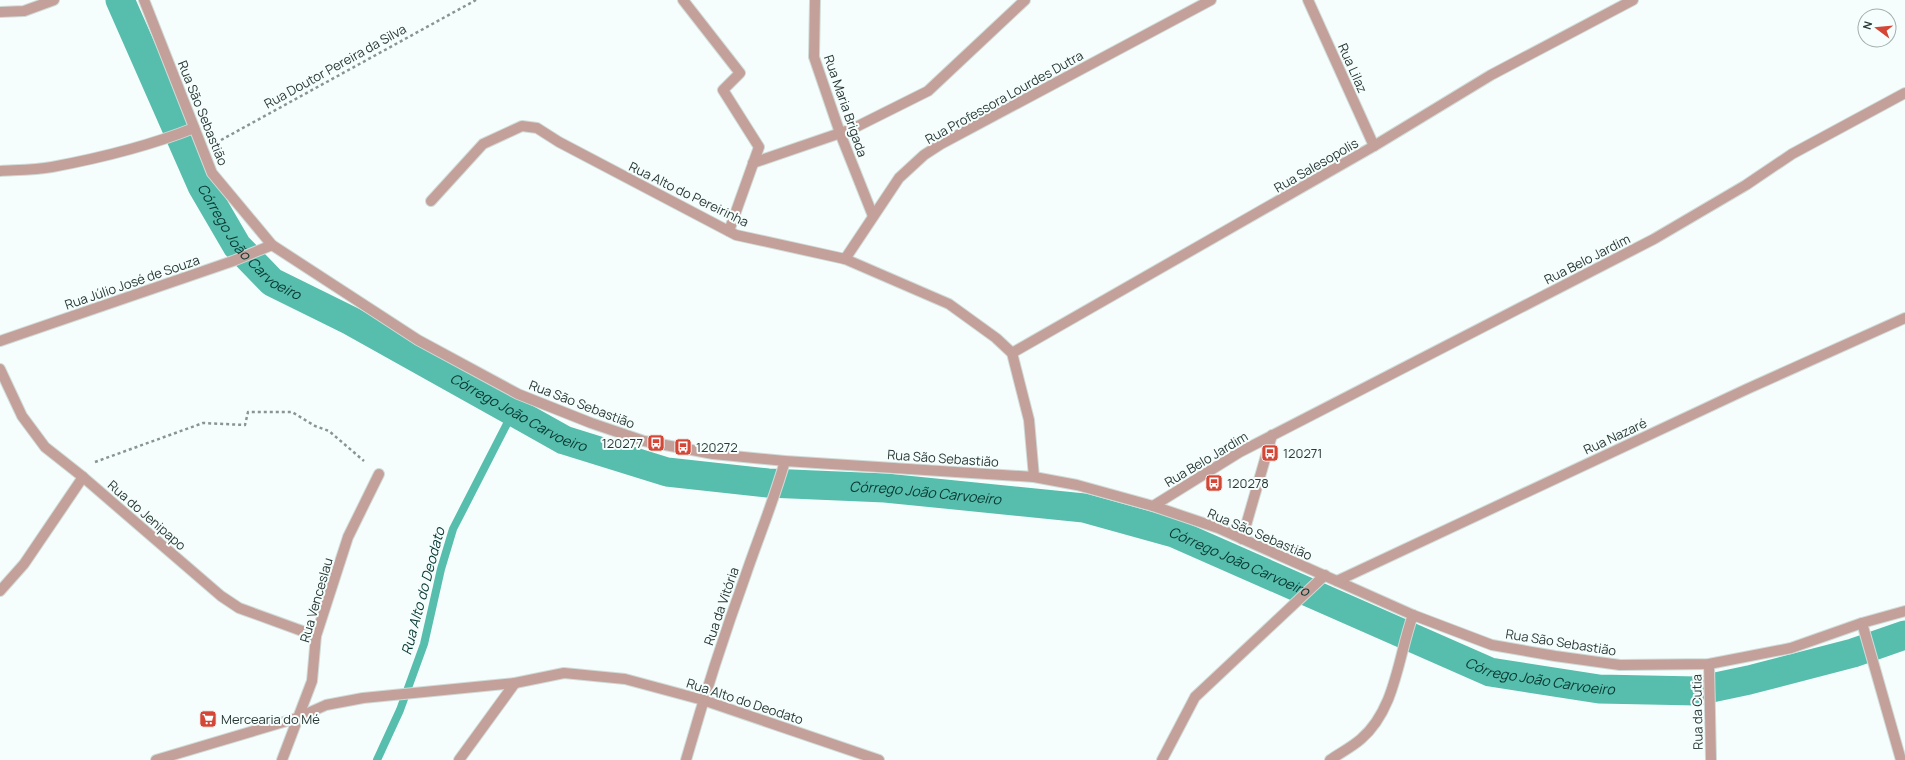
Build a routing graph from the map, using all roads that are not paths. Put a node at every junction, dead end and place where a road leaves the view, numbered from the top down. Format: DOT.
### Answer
graph roads {
  1 [pos="54,0"];
  2 [pos="144,0"];
  3 [pos="683,0"];
  4 [pos="814,0"];
  5 [pos="1025,0"];
  6 [pos="1211,0"];
  7 [pos="1308,0"];
  8 [pos="1633,0"];
  9 [pos="0,12"];
  10 [pos="1905,93"];
  11 [pos="190,130"];
  12 [pos="840,133"];
  13 [pos="1374,146"];
  14 [pos="753,163"];
  15 [pos="0,171"];
  16 [pos="431,201"];
  17 [pos="873,216"];
  18 [pos="729,231"];
  19 [pos="272,245"];
  20 [pos="846,259"];
  21 [pos="1905,318"];
  22 [pos="0,341"];
  23 [pos="1012,353"];
  24 [pos="0,369"];
  25 [pos="1272,435"];
  26 [pos="785,461"];
  27 [pos="379,474"];
  28 [pos="83,477"];
  29 [pos="1034,477"];
  30 [pos="1154,506"];
  31 [pos="1242,539"];
  32 [pos="1325,575"];
  33 [pos="1337,581"];
  34 [pos="0,590"];
  35 [pos="1905,611"];
  36 [pos="1413,615"];
  37 [pos="1862,624"];
  38 [pos="316,636"];
  39 [pos="1709,664"];
  40 [pos="515,683"];
  41 [pos="703,700"];
  42 [pos="297,718"];
  43 [pos="156,760"];
  44 [pos="282,760"];
  45 [pos="459,760"];
  46 [pos="686,760"];
  47 [pos="880,760"];
  48 [pos="1162,760"];
  49 [pos="1330,760"];
  50 [pos="1711,760"];
  51 [pos="1901,760"];
  1 -- 9 [label="street"];
  2 -- 11 [label="street, Rua São Sebastião"];
  3 -- 14 [label="street"];
  4 -- 12 [label="street, Rua Maria Brigada"];
  5 -- 12 [label="street"];
  6 -- 17 [label="street, Rua Professora Lourdes Dutra"];
  7 -- 13 [label="street, Rua Lilaz"];
  8 -- 13 [label="street, Rua Salesopolis"];
  10 -- 25 [label="street, Rua Belo Jardim"];
  11 -- 15 [label="street"];
  11 -- 19 [label="street, Rua São Sebastião"];
  12 -- 14 [label="street"];
  12 -- 17 [label="street, Rua Maria Brigada"];
  13 -- 23 [label="street, Rua Salesopolis"];
  14 -- 18 [label="street"];
  16 -- 18 [label="street, Rua Alto do Pereirinha"];
  17 -- 20 [label="street, Rua Professora Lourdes Dutra"];
  18 -- 20 [label="street, Rua Alto do Pereirinha"];
  19 -- 22 [label="street, Rua Júlio José de Souza"];
  19 -- 26 [label="street, Rua São Sebastião"];
  20 -- 23 [label="street, Rua Alto do Pereirinha"];
  21 -- 33 [label="street, Rua Nazaré"];
  23 -- 29 [label="street"];
  24 -- 28 [label="street, Rua do Jenipapo"];
  25 -- 30 [label="street, Rua Belo Jardim"];
  25 -- 31 [label="street, Rua Belo Jardim"];
  26 -- 29 [label="street, Rua São Sebastião"];
  26 -- 41 [label="street, Rua da Vitória"];
  27 -- 38 [label="street, Rua Venceslau"];
  28 -- 34 [label="street"];
  28 -- 38 [label="street, Rua do Jenipapo"];
  29 -- 30 [label="street, Rua São Sebastião"];
  30 -- 31 [label="street, Rua São Sebastião"];
  31 -- 32 [label="street, Rua São Sebastião"];
  32 -- 33 [label="street, Rua São Sebastião"];
  32 -- 48 [label="street"];
  33 -- 36 [label="street, Rua São Sebastião"];
  35 -- 37 [label="street, Rua São Sebastião"];
  36 -- 39 [label="street, Rua São Sebastião"];
  36 -- 49 [label="street"];
  37 -- 39 [label="street, Rua São Sebastião"];
  37 -- 51 [label="street"];
  38 -- 42 [label="street, Rua Venceslau"];
  39 -- 50 [label="street, Rua da Cutia"];
  40 -- 41 [label="street, Rua Alto do Deodato"];
  40 -- 42 [label="street, Rua Alto do Deodato"];
  40 -- 45 [label="street"];
  41 -- 46 [label="street, Rua da Vitória"];
  41 -- 47 [label="street, Rua Alto do Deodato"];
  42 -- 43 [label="street, Rua Alto do Deodato"];
  42 -- 44 [label="street, Rua Venceslau"];
}
